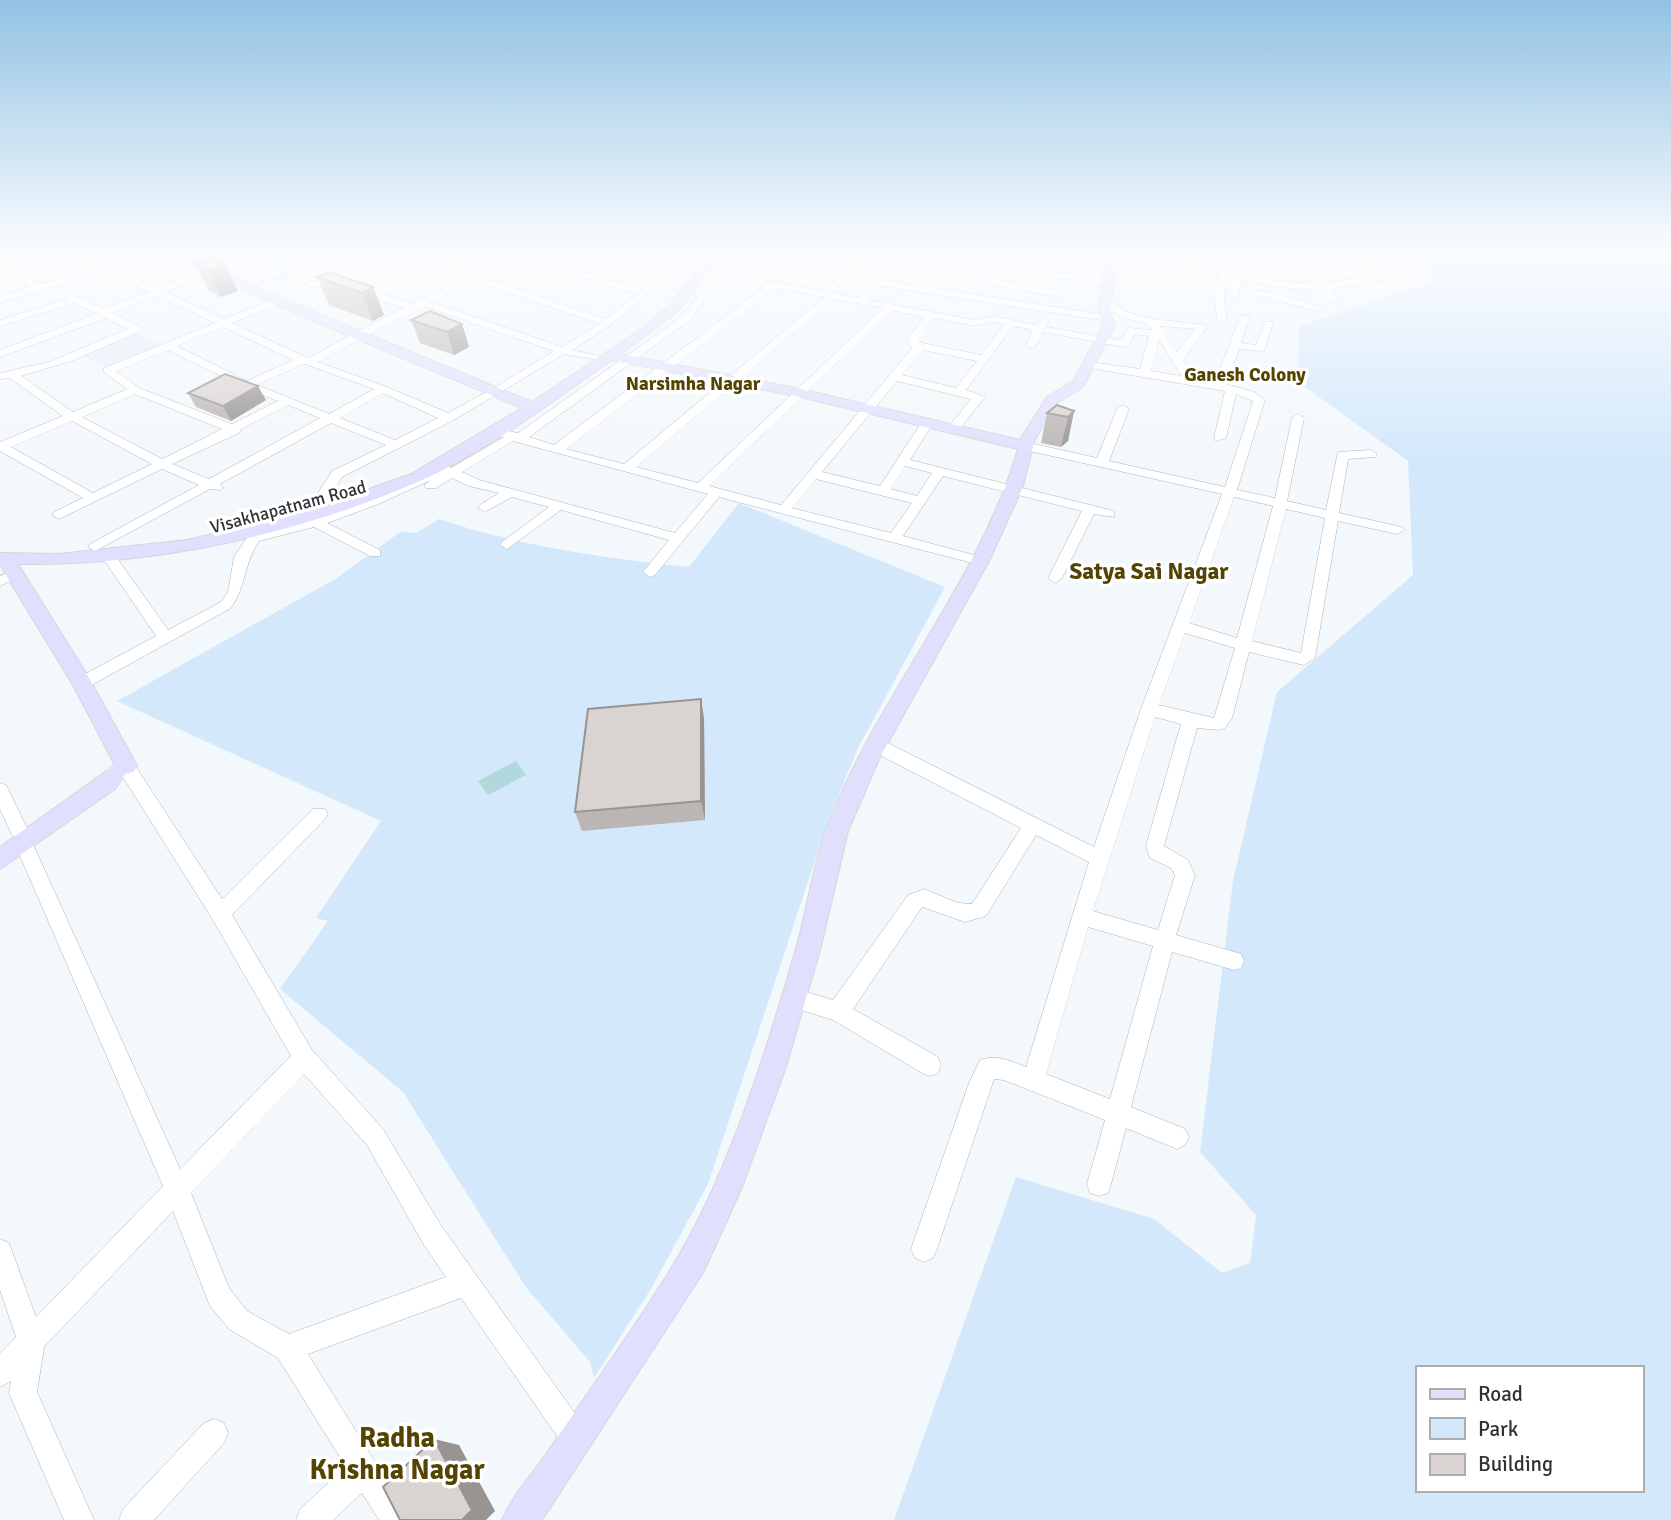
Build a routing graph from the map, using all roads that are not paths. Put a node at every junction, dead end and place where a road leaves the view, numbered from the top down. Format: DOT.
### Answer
graph roads {
  1 [pos="83,322"];
  2 [pos="120,322"];
  3 [pos="332,322"];
  4 [pos="337,322"];
  5 [pos="384,322"];
  6 [pos="480,322"];
  7 [pos="605,322"];
  8 [pos="643,322"];
  9 [pos="656,322"];
  10 [pos="681,322"];
  11 [pos="724,322"];
  12 [pos="798,322"];
  13 [pos="874,322"];
  14 [pos="926,322"];
  15 [pos="1004,322"];
  16 [pos="1043,322"];
  17 [pos="1108,322"];
  18 [pos="1152,322"];
  19 [pos="1243,322"];
  20 [pos="222,323"];
  21 [pos="608,323"];
  22 [pos="1010,323"];
  23 [pos="1269,324"];
  24 [pos="1039,328"];
  25 [pos="363,334"];
  26 [pos="152,337"];
  27 [pos="1101,341"];
  28 [pos="1031,345"];
  29 [pos="1236,345"];
  30 [pos="920,346"];
  31 [pos="564,351"];
  32 [pos="0,354"];
  33 [pos="75,355"];
  34 [pos="612,356"];
  35 [pos="595,358"];
  36 [pos="628,359"];
  37 [pos="984,359"];
  38 [pos="1177,360"];
  39 [pos="306,361"];
  40 [pos="1090,365"];
  41 [pos="666,366"];
  42 [pos="108,370"];
  43 [pos="16,374"];
  44 [pos="1144,374"];
  45 [pos="0,376"];
  46 [pos="896,377"];
  47 [pos="735,379"];
  48 [pos="1192,382"];
  49 [pos="247,385"];
  50 [pos="1225,388"];
  51 [pos="383,389"];
  52 [pos="135,390"];
  53 [pos="497,390"];
  54 [pos="960,391"];
  55 [pos="800,393"];
  56 [pos="288,401"];
  57 [pos="532,404"];
  58 [pos="1123,409"];
  59 [pos="869,410"];
  60 [pos="71,416"];
  61 [pos="332,418"];
  62 [pos="448,418"];
  63 [pos="1297,418"];
  64 [pos="927,423"];
  65 [pos="235,429"];
  66 [pos="953,429"];
  67 [pos="509,435"];
  68 [pos="1220,438"];
  69 [pos="396,444"];
  70 [pos="1,446"];
  71 [pos="1025,446"];
  72 [pos="556,450"];
  73 [pos="1371,454"];
  74 [pos="904,462"];
  75 [pos="1101,464"];
  76 [pos="164,465"];
  77 [pos="627,468"];
  78 [pos="445,469"];
  79 [pos="940,471"];
  80 [pos="816,475"];
  81 [pos="210,484"];
  82 [pos="700,488"];
  83 [pos="1014,489"];
  84 [pos="223,490"];
  85 [pos="883,491"];
  86 [pos="510,492"];
  87 [pos="716,492"];
  88 [pos="1229,494"];
  89 [pos="414,495"];
  90 [pos="94,499"];
  91 [pos="920,501"];
  92 [pos="319,502"];
  93 [pos="560,505"];
  94 [pos="1280,505"];
  95 [pos="485,508"];
  96 [pos="785,508"];
  97 [pos="1090,509"];
  98 [pos="1109,514"];
  99 [pos="59,515"];
  100 [pos="1330,515"];
  101 [pos="317,523"];
  102 [pos="1397,530"];
  103 [pos="257,534"];
  104 [pos="677,538"];
  105 [pos="894,539"];
  106 [pos="507,545"];
  107 [pos="101,550"];
  108 [pos="375,553"];
  109 [pos="980,561"];
  110 [pos="4,564"];
  111 [pos="650,572"];
  112 [pos="1055,578"];
  113 [pos="1181,626"];
  114 [pos="165,637"];
  115 [pos="1244,645"];
  116 [pos="82,683"];
  117 [pos="1149,709"];
  118 [pos="1191,719"];
  119 [pos="876,745"];
  120 [pos="120,770"];
  121 [pos="0,790"];
  122 [pos="319,814"];
  123 [pos="1033,825"];
  124 [pos="14,838"];
  125 [pos="0,859"];
  126 [pos="1100,859"];
  127 [pos="220,914"];
  128 [pos="1081,916"];
  129 [pos="1165,939"];
  130 [pos="1234,961"];
  131 [pos="793,998"];
  132 [pos="838,1013"];
  133 [pos="304,1058"];
  134 [pos="930,1065"];
  135 [pos="1033,1082"];
  136 [pos="1119,1115"];
  137 [pos="1177,1137"];
  138 [pos="1099,1184"];
  139 [pos="178,1191"];
  140 [pos="924,1249"];
  141 [pos="0,1252"];
  142 [pos="466,1283"];
  143 [pos="30,1342"];
  144 [pos="288,1348"];
  145 [pos="0,1373"];
  146 [pos="214,1433"];
  147 [pos="576,1439"];
  148 [pos="365,1470"];
  149 [pos="79,1520"];
  150 [pos="134,1520"];
  151 [pos="311,1520"];
  152 [pos="396,1520"];
  153 [pos="520,1520"];
  1 -- 32 [label="street"];
  2 -- 26 [label="street"];
  3 -- 25 [label="main road"];
  4 -- 25 [label="main road"];
  5 -- 25 [label="street"];
  6 -- 31 [label="street"];
  7 -- 21 [label="street"];
  8 -- 35 [label="main road, Visakhapatnam Road"];
  9 -- 34 [label="main road"];
  10 -- 36 [label="street"];
  11 -- 41 [label="street"];
  12 -- 47 [label="street"];
  13 -- 55 [label="street"];
  14 -- 30 [label="street"];
  15 -- 22 [label="street"];
  16 -- 24 [label="street"];
  17 -- 27 [label="main road"];
  18 -- 38 [label="street"];
  18 -- 38 [label="street"];
  19 -- 29 [label="street"];
  20 -- 26 [label="street"];
  20 -- 39 [label="street"];
  21 -- 31 [label="street"];
  22 -- 24 [label="street"];
  22 -- 37 [label="street"];
  23 -- 29 [label="street"];
  24 -- 27 [label="street"];
  24 -- 28 [label="street"];
  25 -- 39 [label="street"];
  25 -- 53 [label="main road"];
  26 -- 33 [label="street"];
  26 -- 42 [label="street"];
  26 -- 49 [label="street"];
  27 -- 40 [label="main road"];
  27 -- 44 [label="street"];
  29 -- 50 [label="street"];
  30 -- 37 [label="street"];
  30 -- 46 [label="street"];
  31 -- 35 [label="street"];
  31 -- 53 [label="street"];
  33 -- 42 [label="street"];
  33 -- 43 [label="street"];
  34 -- 36 [label="main road"];
  34 -- 57 [label="main road"];
  35 -- 57 [label="main road, Visakhapatnam Road"];
  36 -- 41 [label="main road"];
  36 -- 67 [label="street"];
  37 -- 54 [label="street"];
  38 -- 48 [label="street"];
  39 -- 49 [label="street"];
  39 -- 51 [label="street"];
  40 -- 44 [label="street"];
  40 -- 71 [label="main road"];
  41 -- 47 [label="main road"];
  41 -- 72 [label="street"];
  42 -- 52 [label="street"];
  43 -- 45 [label="street"];
  43 -- 60 [label="street"];
  44 -- 48 [label="street"];
  46 -- 54 [label="street"];
  46 -- 59 [label="street"];
  47 -- 55 [label="main road"];
  47 -- 77 [label="street"];
  48 -- 50 [label="street"];
  49 -- 56 [label="street"];
  50 -- 68 [label="street"];
  50 -- 88 [label="street"];
  51 -- 61 [label="street"];
  51 -- 62 [label="street"];
  52 -- 60 [label="street"];
  52 -- 65 [label="street"];
  53 -- 57 [label="main road"];
  53 -- 62 [label="street"];
  54 -- 66 [label="street"];
  55 -- 59 [label="main road"];
  55 -- 82 [label="street"];
  56 -- 61 [label="street"];
  56 -- 65 [label="street"];
  57 -- 67 [label="main road"];
  57 -- 92 [label="main road, Visakhapatnam Road"];
  58 -- 75 [label="street"];
  59 -- 64 [label="main road"];
  59 -- 80 [label="street"];
  60 -- 70 [label="street"];
  60 -- 76 [label="street"];
  61 -- 69 [label="street"];
  61 -- 81 [label="street"];
  62 -- 69 [label="street"];
  63 -- 94 [label="street"];
  64 -- 66 [label="main road"];
  64 -- 74 [label="street"];
  65 -- 76 [label="street"];
  66 -- 71 [label="main road"];
  67 -- 72 [label="street"];
  67 -- 78 [label="main road"];
  69 -- 92 [label="street"];
  70 -- 90 [label="street"];
  71 -- 75 [label="street"];
  71 -- 83 [label="main road"];
  72 -- 77 [label="street"];
  73 -- 100 [label="street"];
  74 -- 79 [label="street"];
  74 -- 85 [label="street"];
  75 -- 88 [label="street"];
  76 -- 81 [label="street"];
  76 -- 90 [label="street"];
  77 -- 82 [label="street"];
  78 -- 86 [label="street"];
  78 -- 89 [label="street"];
  78 -- 101 [label="street"];
  78 -- 103 [label="main road"];
  79 -- 83 [label="street"];
  79 -- 91 [label="street"];
  80 -- 85 [label="street"];
  80 -- 96 [label="street"];
  81 -- 84 [label="street"];
  81 -- 107 [label="street"];
  82 -- 87 [label="street"];
  83 -- 97 [label="street"];
  83 -- 109 [label="main road"];
  85 -- 91 [label="street"];
  86 -- 93 [label="street"];
  86 -- 95 [label="street"];
  87 -- 96 [label="street"];
  87 -- 104 [label="street"];
  88 -- 94 [label="street"];
  88 -- 113 [label="street"];
  90 -- 99 [label="street"];
  91 -- 105 [label="street"];
  92 -- 107 [label="main road, Visakhapatnam Road"];
  93 -- 104 [label="street"];
  93 -- 106 [label="street"];
  94 -- 100 [label="street"];
  94 -- 115 [label="street"];
  96 -- 105 [label="street"];
  97 -- 98 [label="street"];
  97 -- 112 [label="street"];
  100 -- 102 [label="street"];
  100 -- 115 [label="street"];
  101 -- 103 [label="street"];
  101 -- 108 [label="street"];
  103 -- 107 [label="main road"];
  103 -- 114 [label="street"];
  104 -- 111 [label="street"];
  105 -- 109 [label="street"];
  107 -- 110 [label="main road"];
  107 -- 114 [label="street"];
  109 -- 119 [label="main road"];
  110 -- 116 [label="main road"];
  113 -- 115 [label="street"];
  113 -- 117 [label="street"];
  114 -- 116 [label="street"];
  115 -- 118 [label="street"];
  116 -- 120 [label="main road"];
  117 -- 118 [label="street"];
  117 -- 126 [label="street"];
  118 -- 129 [label="street"];
  119 -- 123 [label="street"];
  119 -- 131 [label="main road"];
  120 -- 124 [label="main road"];
  120 -- 127 [label="street"];
  121 -- 124 [label="street"];
  122 -- 127 [label="street"];
  123 -- 126 [label="street"];
  123 -- 132 [label="street"];
  124 -- 125 [label="main road"];
  124 -- 139 [label="street"];
  126 -- 128 [label="street"];
  127 -- 133 [label="street"];
  128 -- 129 [label="street"];
  128 -- 135 [label="street"];
  129 -- 130 [label="street"];
  129 -- 136 [label="street"];
  131 -- 132 [label="street"];
  131 -- 147 [label="main road"];
  132 -- 134 [label="street"];
  133 -- 139 [label="street"];
  133 -- 142 [label="street"];
  135 -- 136 [label="street"];
  135 -- 140 [label="street"];
  136 -- 137 [label="street"];
  136 -- 138 [label="street"];
  139 -- 143 [label="street"];
  139 -- 144 [label="street"];
  141 -- 143 [label="street"];
  142 -- 144 [label="street"];
  142 -- 147 [label="street"];
  143 -- 145 [label="street"];
  143 -- 149 [label="street"];
  144 -- 148 [label="street"];
  146 -- 150 [label="street"];
  147 -- 153 [label="main road"];
  148 -- 151 [label="street"];
  148 -- 152 [label="street"];
}
